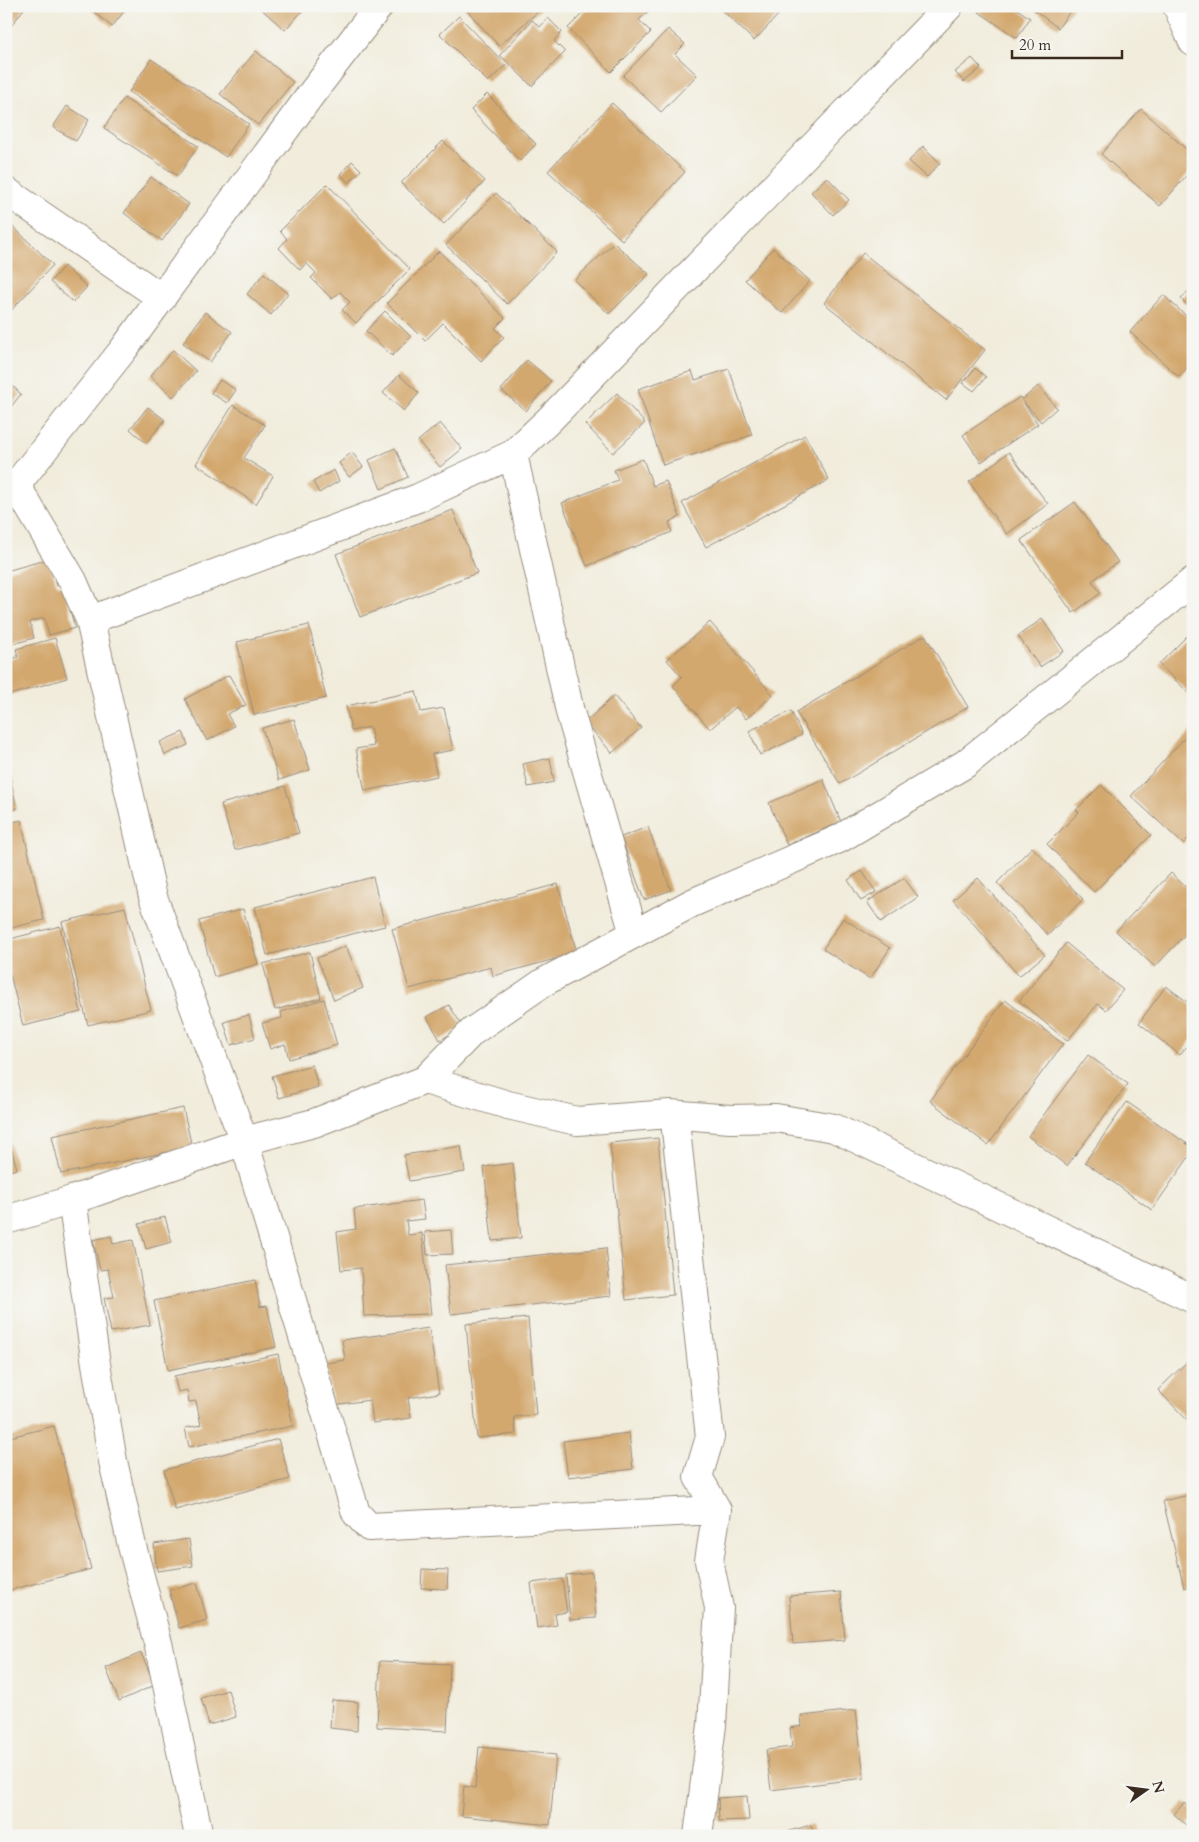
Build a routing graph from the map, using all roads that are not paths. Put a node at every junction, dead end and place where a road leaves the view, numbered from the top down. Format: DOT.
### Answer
graph roads {
  1 [pos="379,6"];
  2 [pos="949,6"];
  3 [pos="1177,6"];
  4 [pos="1193,42"];
  5 [pos="6,191"];
  6 [pos="162,298"];
  7 [pos="512,454"];
  8 [pos="11,490"];
  9 [pos="1193,580"];
  10 [pos="90,620"];
  11 [pos="634,934"];
  12 [pos="425,1080"];
  13 [pos="670,1114"];
  14 [pos="244,1141"];
  15 [pos="72,1200"];
  16 [pos="6,1220"];
  17 [pos="1193,1299"];
  18 [pos="717,1510"];
  19 [pos="199,1836"];
  20 [pos="698,1836"];
  1 -- 6 [label="street"];
  2 -- 7 [label="street"];
  3 -- 4 [label="street"];
  5 -- 6 [label="street"];
  6 -- 8 [label="street"];
  7 -- 10 [label="street"];
  7 -- 11 [label="street"];
  8 -- 10 [label="street"];
  9 -- 11 [label="street"];
  10 -- 14 [label="street"];
  11 -- 12 [label="street"];
  12 -- 13 [label="street"];
  12 -- 14 [label="street"];
  13 -- 17 [label="street"];
  13 -- 18 [label="street"];
  14 -- 15 [label="street"];
  14 -- 18 [label="street"];
  15 -- 16 [label="street"];
  15 -- 19 [label="street"];
  18 -- 20 [label="street"];
}
